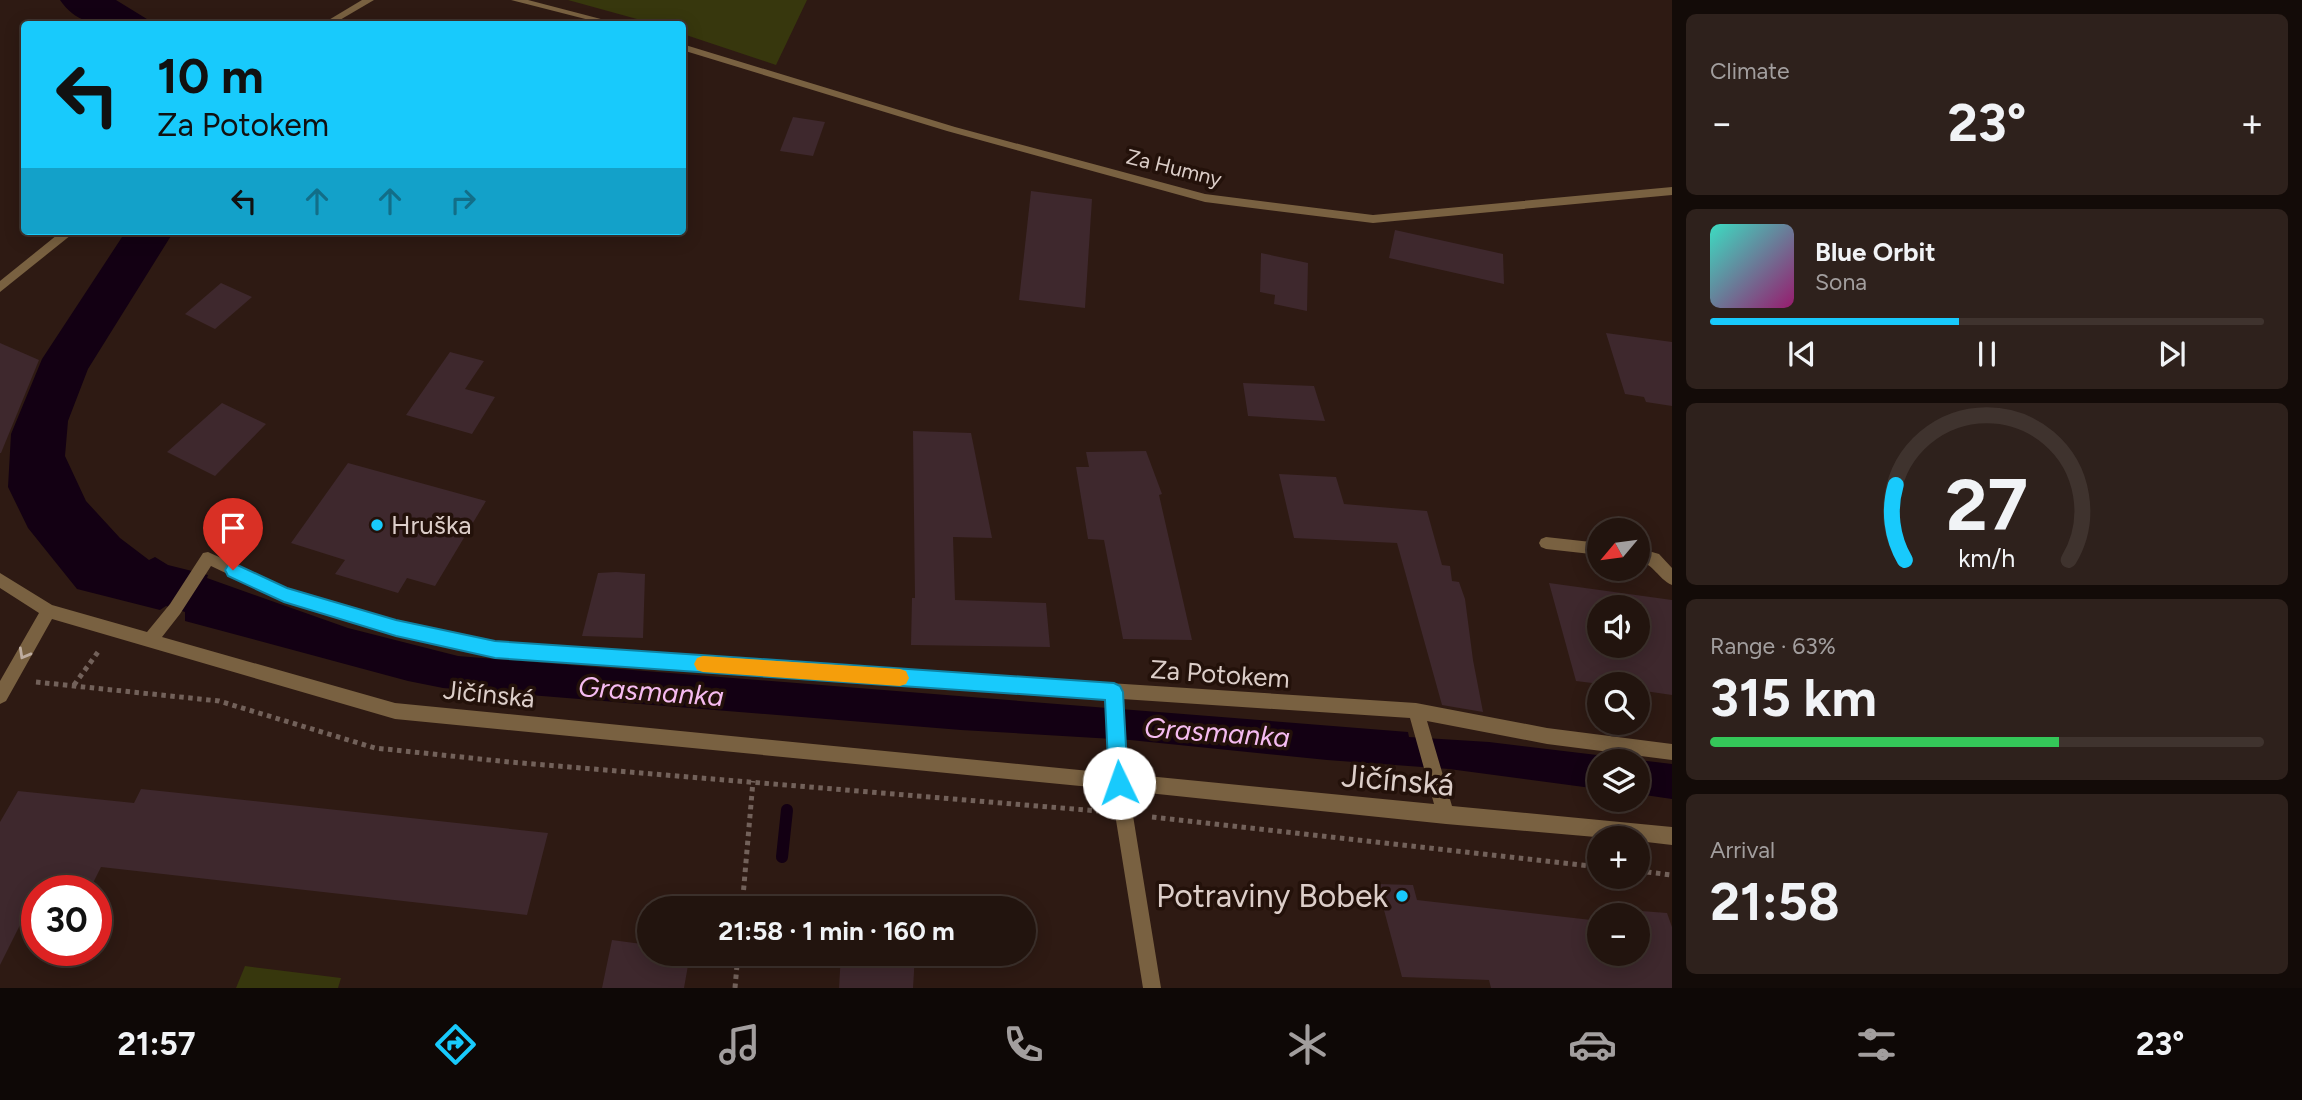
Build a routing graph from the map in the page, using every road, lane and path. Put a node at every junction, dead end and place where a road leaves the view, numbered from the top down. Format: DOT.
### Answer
graph roads {
  1 [pos="369,0"];
  2 [pos="516,0"];
  3 [pos="332,21"];
  4 [pos="603,21"];
  5 [pos="686,48"];
  6 [pos="1672,191"];
  7 [pos="65,235"];
  8 [pos="0,288"];
  9 [pos="1546,543"];
  10 [pos="1587,548"];
  11 [pos="1650,558"];
  12 [pos="1672,578"];
  13 [pos="0,580"];
  14 [pos="48,611"];
  15 [pos="150,640"];
  16 [pos="10,679"];
  17 [pos="0,696"];
  18 [pos="1115,700"];
  19 [pos="1416,711"];
  20 [pos="1672,752"];
  21 [pos="753,781"];
  22 [pos="1119,783"];
  23 [pos="1124,813"];
  24 [pos="1446,815"];
  25 [pos="1672,836"];
  26 [pos="1587,866"];
  27 [pos="1650,872"];
  28 [pos="1672,875"];
  29 [pos="743,896"];
  30 [pos="737,966"];
  31 [pos="735,988"];
  32 [pos="1152,988"];
  1 -- 3 [label="street"];
  2 -- 4 [label="street"];
  5 -- 6 [label="street, Za Humny"];
  7 -- 8 [label="street"];
  9 -- 10 [label="street"];
  11 -- 12 [label="street"];
  13 -- 14 [label="street, Jičínská"];
  14 -- 15 [label="street, Jičínská"];
  14 -- 16 [label="street, one-way"];
  15 -- 18 [label="street, Za Potokem"];
  15 -- 22 [label="street, Jičínská"];
  16 -- 17 [label="street"];
  16 -- 21 [label="path"];
  18 -- 19 [label="street, Za Potokem"];
  18 -- 22 [label="street"];
  19 -- 20 [label="street, Za Potokem"];
  19 -- 24 [label="street"];
  21 -- 23 [label="path"];
  21 -- 29 [label="path"];
  22 -- 23 [label="street"];
  22 -- 24 [label="street, Jičínská"];
  23 -- 26 [label="path"];
  23 -- 32 [label="street"];
  24 -- 25 [label="street, Jičínská"];
  27 -- 28 [label="path"];
  30 -- 31 [label="path"];
}
